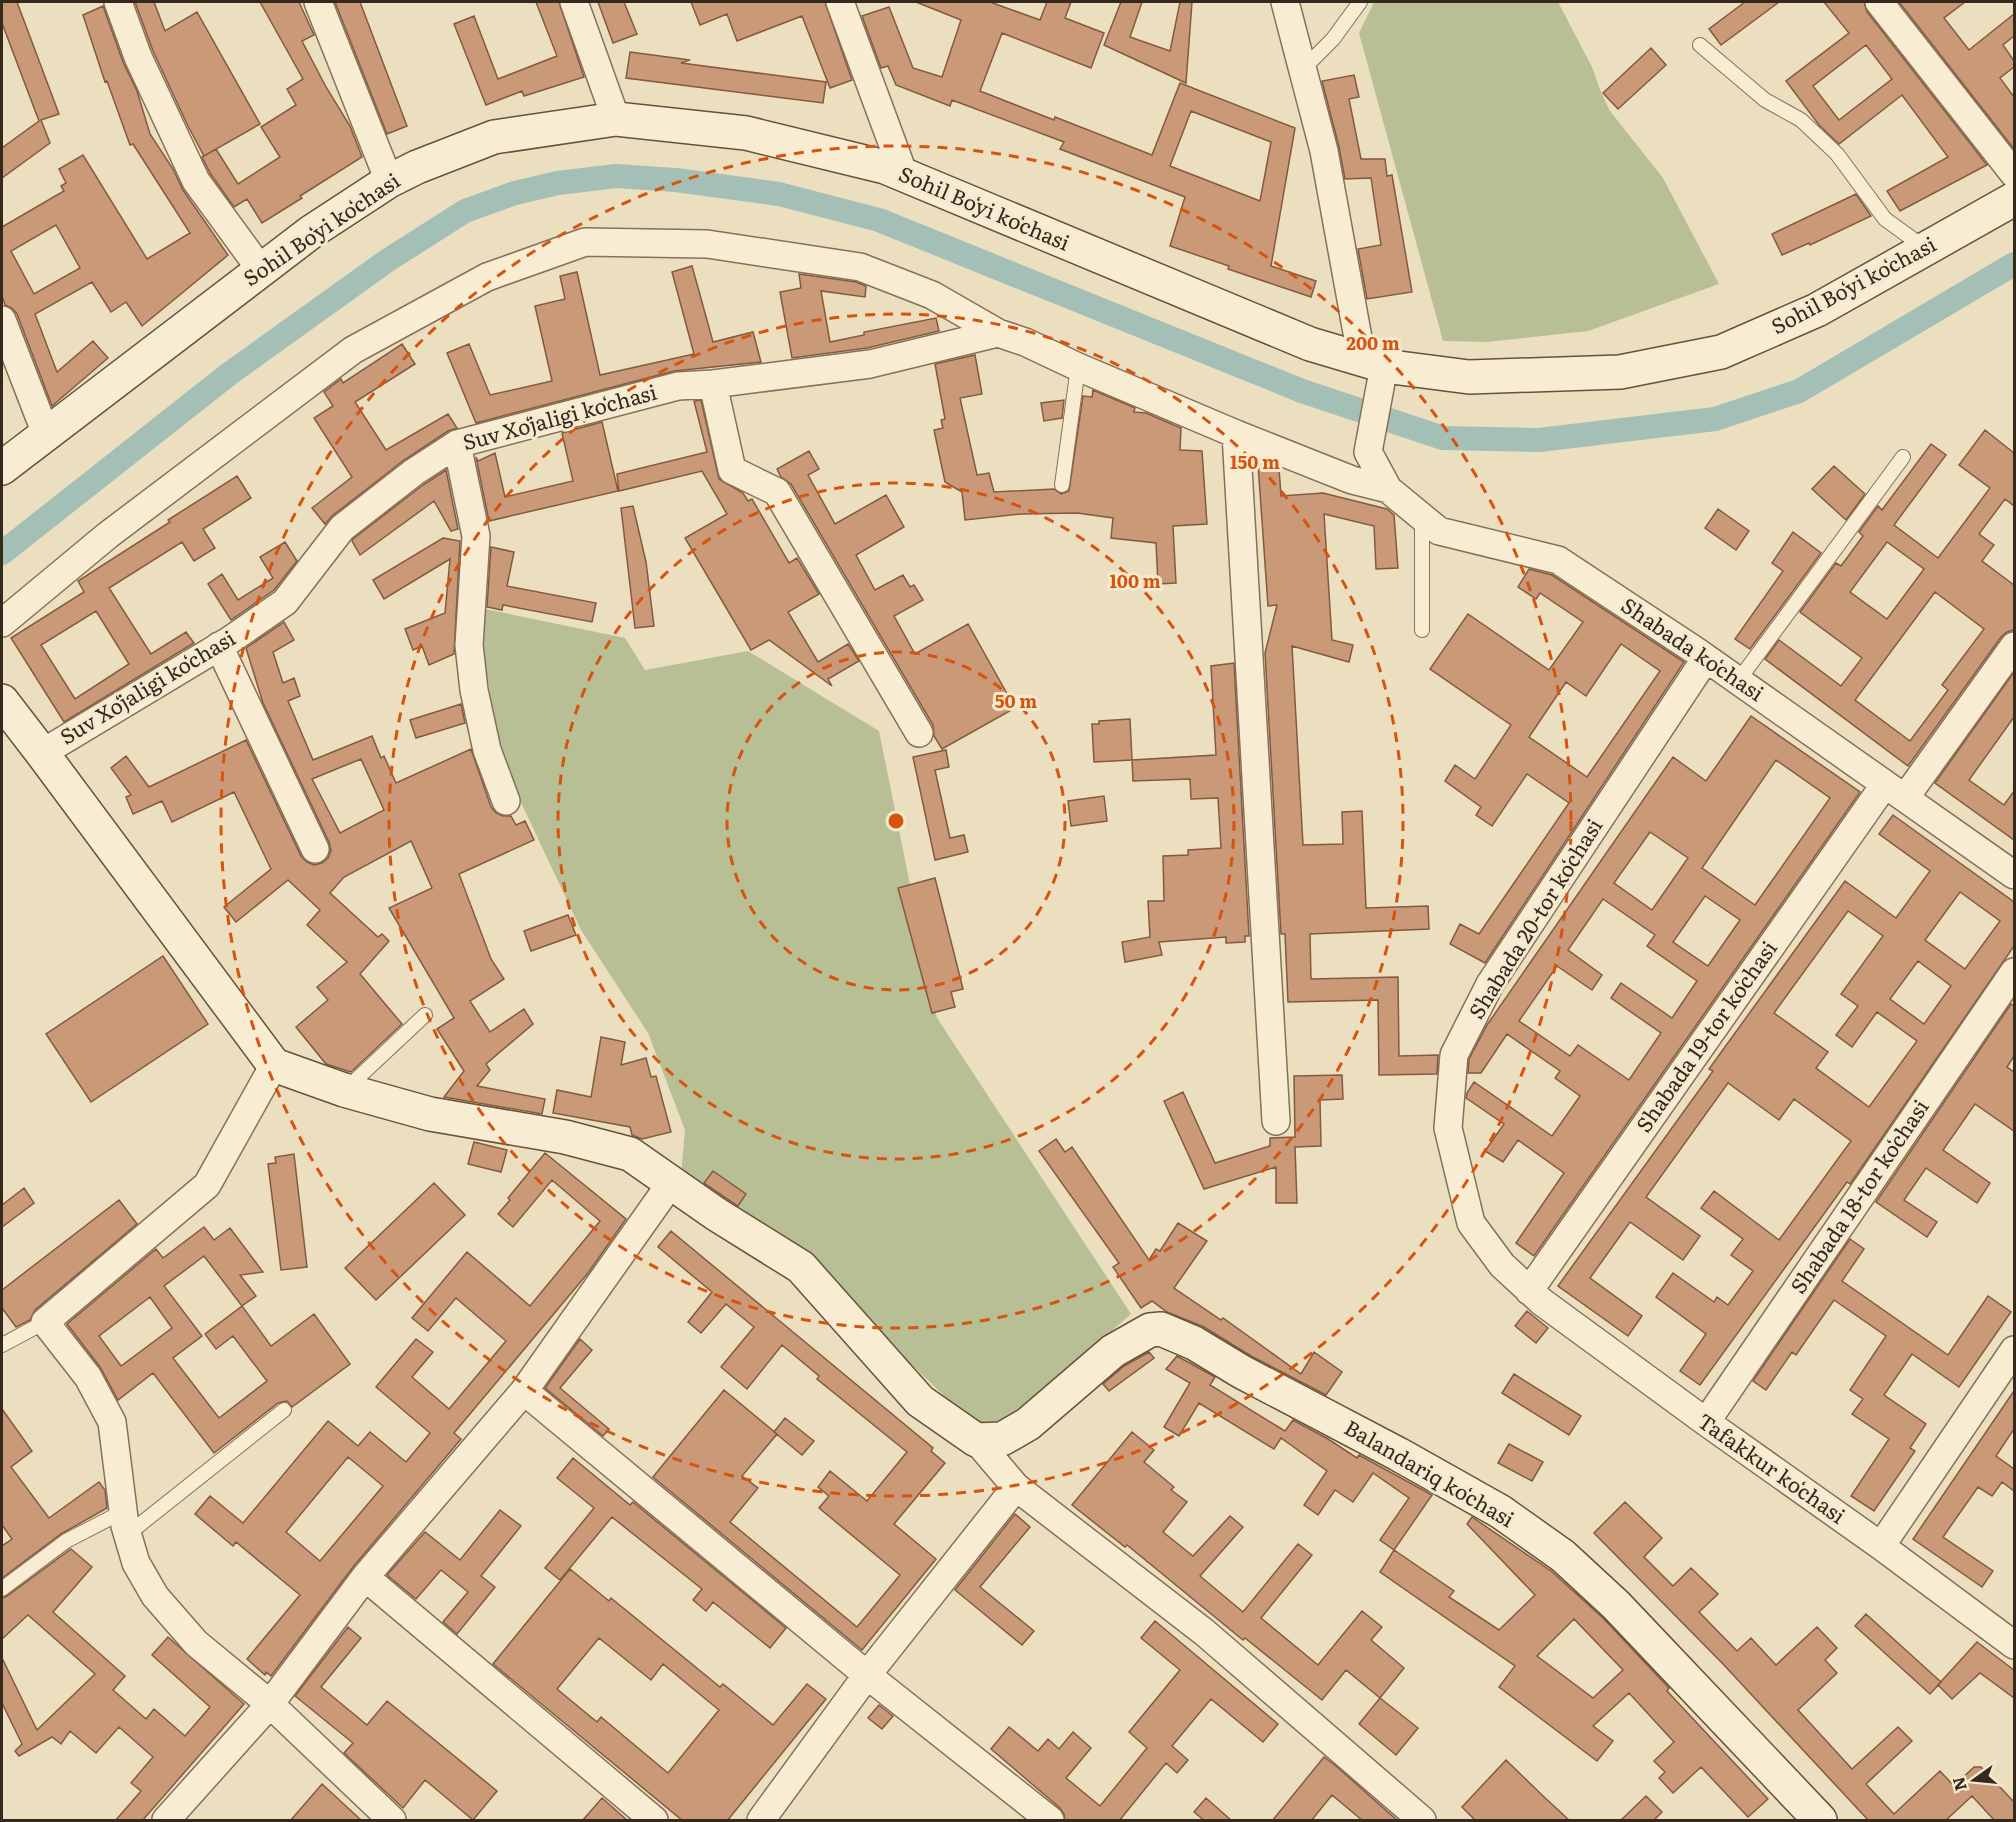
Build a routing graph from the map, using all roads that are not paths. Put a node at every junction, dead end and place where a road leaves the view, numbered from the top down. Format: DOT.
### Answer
graph roads {
  1 [pos="118,2"];
  2 [pos="318,2"];
  3 [pos="574,2"];
  4 [pos="840,2"];
  5 [pos="1285,2"];
  6 [pos="1360,2"];
  7 [pos="1879,2"];
  8 [pos="1700,45"];
  9 [pos="1303,69"];
  10 [pos="616,119"];
  11 [pos="2014,174"];
  12 [pos="904,175"];
  13 [pos="389,181"];
  14 [pos="2014,199"];
  15 [pos="1926,249"];
  16 [pos="261,270"];
  17 [pos="2,320"];
  18 [pos="998,333"];
  19 [pos="1373,363"];
  20 [pos="1078,367"];
  21 [pos="713,384"];
  22 [pos="46,434"];
  23 [pos="1236,434"];
  24 [pos="457,444"];
  25 [pos="1903,457"];
  26 [pos="2,468"];
  27 [pos="1062,485"];
  28 [pos="1388,489"];
  29 [pos="1422,518"];
  30 [pos="2,623"];
  31 [pos="1422,630"];
  32 [pos="219,646"];
  33 [pos="2014,646"];
  34 [pos="1706,658"];
  35 [pos="1738,681"];
  36 [pos="2,701"];
  37 [pos="919,733"];
  38 [pos="42,753"];
  39 [pos="1895,791"];
  40 [pos="506,801"];
  41 [pos="315,849"];
  42 [pos="2014,875"];
  43 [pos="2014,972"];
  44 [pos="425,1015"];
  45 [pos="274,1065"];
  46 [pos="344,1090"];
  47 [pos="1276,1121"];
  48 [pos="671,1183"];
  49 [pos="1529,1291"];
  50 [pos="45,1322"];
  51 [pos="2,1345"];
  52 [pos="2014,1350"];
  53 [pos="524,1390"];
  54 [pos="284,1410"];
  55 [pos="1706,1422"];
  56 [pos="976,1440"];
  57 [pos="1016,1487"];
  58 [pos="125,1523"];
  59 [pos="1881,1546"];
  60 [pos="365,1577"];
  61 [pos="2,1590"];
  62 [pos="2014,1645"];
  63 [pos="867,1675"];
  64 [pos="270,1704"];
  65 [pos="166,1821"];
  66 [pos="392,1821"];
  67 [pos="654,1821"];
  68 [pos="761,1821"];
  69 [pos="1050,1821"];
  70 [pos="1422,1821"];
  71 [pos="1820,1821"];
  1 -- 16 [label="street"];
  2 -- 13 [label="street"];
  3 -- 10 [label="street"];
  4 -- 12 [label="street"];
  5 -- 9 [label="street"];
  6 -- 9 [label="lane"];
  7 -- 11 [label="street"];
  8 -- 15 [label="lane"];
  9 -- 19 [label="street"];
  10 -- 12 [label="street, Sohil Boʻyi koʻchasi"];
  10 -- 13 [label="street, Sohil Boʻyi koʻchasi"];
  12 -- 19 [label="street, Sohil Boʻyi koʻchasi"];
  13 -- 16 [label="street, Sohil Boʻyi koʻchasi"];
  14 -- 15 [label="street, Sohil Boʻyi koʻchasi"];
  15 -- 19 [label="street, Sohil Boʻyi koʻchasi"];
  16 -- 22 [label="street, Sohil Boʻyi koʻchasi"];
  17 -- 22 [label="street"];
  18 -- 20 [label="street"];
  18 -- 21 [label="street, Suv Xoʻjaligi koʻchasi"];
  18 -- 30 [label="street"];
  19 -- 28 [label="street, Shabada koʻchasi"];
  20 -- 23 [label="street"];
  20 -- 27 [label="lane"];
  21 -- 24 [label="street, Suv Xoʻjaligi koʻchasi"];
  21 -- 37 [label="street"];
  22 -- 26 [label="street, Sohil Boʻyi koʻchasi"];
  23 -- 28 [label="street"];
  23 -- 47 [label="street"];
  24 -- 32 [label="street, Suv Xoʻjaligi koʻchasi"];
  24 -- 40 [label="street"];
  25 -- 35 [label="lane"];
  28 -- 29 [label="street, Shabada koʻchasi"];
  29 -- 31 [label="lane"];
  29 -- 34 [label="street, Shabada koʻchasi"];
  32 -- 38 [label="street, Suv Xoʻjaligi koʻchasi"];
  32 -- 41 [label="street"];
  33 -- 39 [label="street, Shabada 19-tor koʻchasi"];
  34 -- 35 [label="street, Shabada koʻchasi"];
  34 -- 49 [label="street, Shabada 20-tor koʻchasi"];
  35 -- 39 [label="street, Shabada koʻchasi"];
  36 -- 38 [label="street"];
  38 -- 45 [label="street"];
  39 -- 42 [label="street, Shabada koʻchasi"];
  39 -- 49 [label="street, Shabada 19-tor koʻchasi"];
  43 -- 55 [label="street, Shabada 18-tor koʻchasi"];
  44 -- 46 [label="lane"];
  45 -- 46 [label="street"];
  45 -- 50 [label="street"];
  46 -- 48 [label="street"];
  48 -- 53 [label="street"];
  48 -- 56 [label="street"];
  49 -- 55 [label="street, Tafakkur koʻchasi"];
  50 -- 51 [label="lane"];
  50 -- 58 [label="street"];
  52 -- 59 [label="street"];
  53 -- 60 [label="street"];
  53 -- 63 [label="street"];
  54 -- 58 [label="lane"];
  55 -- 59 [label="street, Tafakkur koʻchasi"];
  56 -- 57 [label="street"];
  56 -- 71 [label="street, Balandariq koʻchasi"];
  57 -- 63 [label="street"];
  57 -- 70 [label="street"];
  58 -- 61 [label="lane"];
  58 -- 64 [label="street"];
  59 -- 62 [label="street, Tafakkur koʻchasi"];
  60 -- 64 [label="street"];
  60 -- 67 [label="street"];
  63 -- 68 [label="street"];
  63 -- 69 [label="street"];
  64 -- 65 [label="street"];
  64 -- 66 [label="street"];
}
